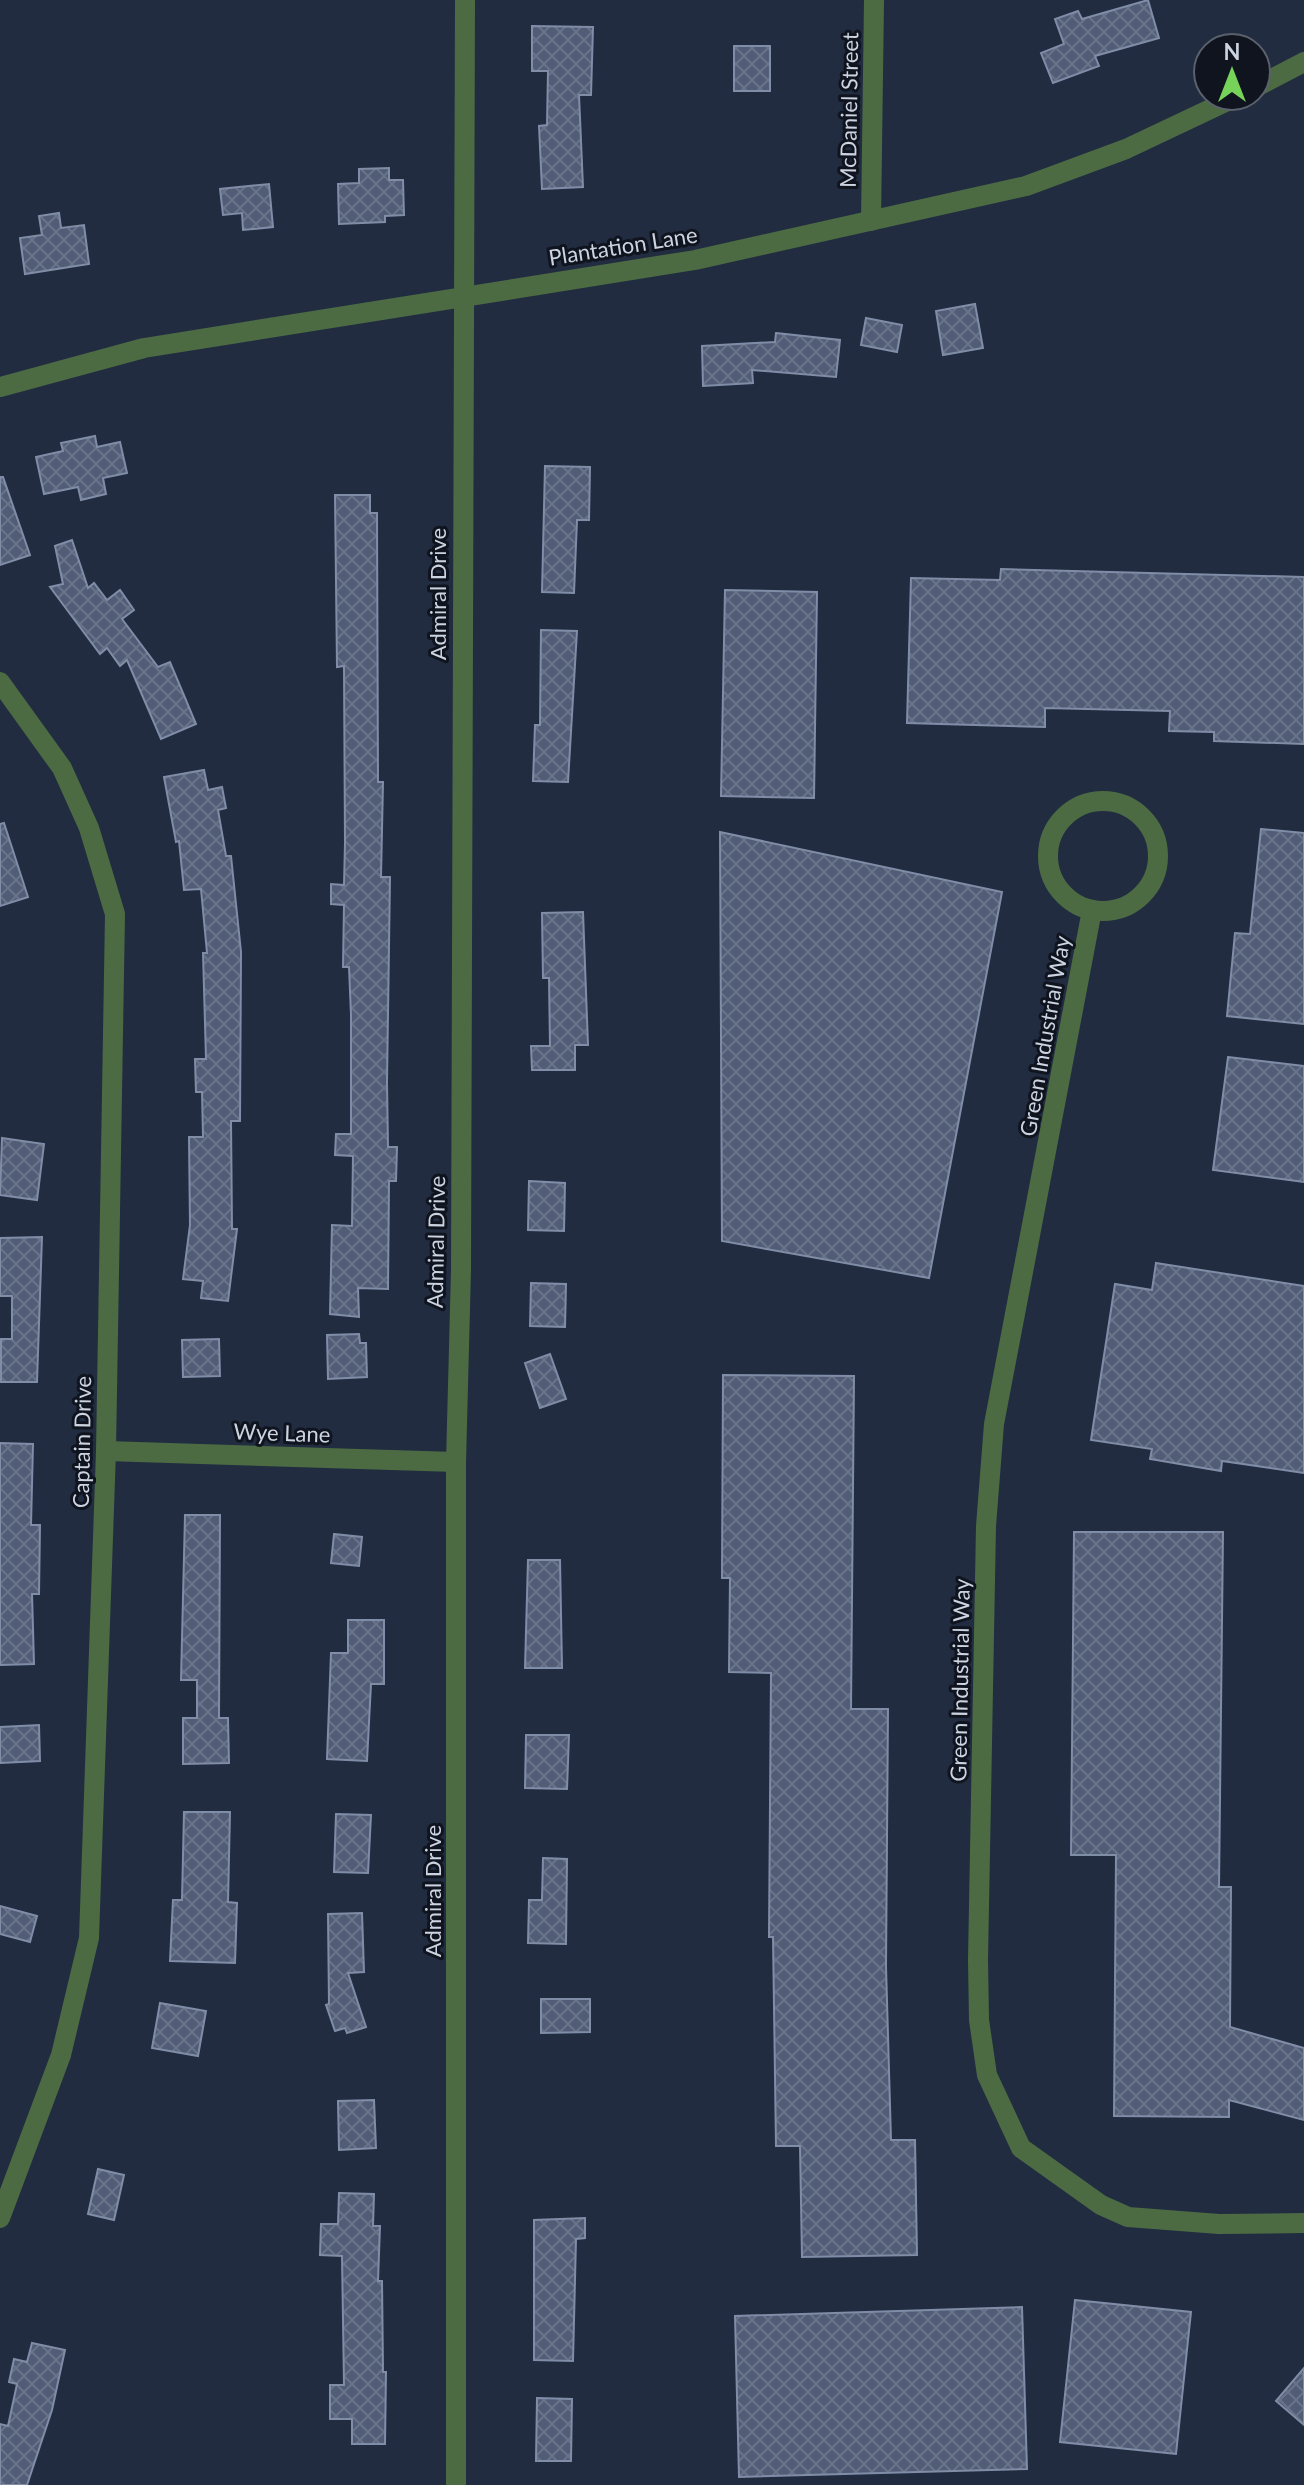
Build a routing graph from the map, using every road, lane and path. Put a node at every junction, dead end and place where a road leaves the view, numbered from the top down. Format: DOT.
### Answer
graph roads {
  1 [pos="465,0"];
  2 [pos="874,0"];
  3 [pos="1304,62"];
  4 [pos="1272,79"];
  5 [pos="1204,112"];
  6 [pos="871,221"];
  7 [pos="463,296"];
  8 [pos="0,387"];
  9 [pos="0,682"];
  10 [pos="1092,910"];
  11 [pos="106,1451"];
  12 [pos="456,1462"];
  13 [pos="0,2218"];
  14 [pos="1304,2223"];
  15 [pos="456,2485"];
  1 -- 7 [label="street, Admiral Drive"];
  2 -- 6 [label="street, McDaniel Street"];
  3 -- 4 [label="street"];
  5 -- 6 [label="street, Plantation Lane"];
  6 -- 7 [label="street, Plantation Lane"];
  7 -- 8 [label="street, Plantation Lane"];
  7 -- 12 [label="street, Admiral Drive"];
  9 -- 11 [label="street, Captain Drive"];
  10 -- 10 [label="street, Green Industrial Way"];
  10 -- 14 [label="street, Green Industrial Way"];
  11 -- 12 [label="street, Wye Lane"];
  11 -- 13 [label="street, Captain Drive"];
  12 -- 15 [label="street, Admiral Drive"];
}
